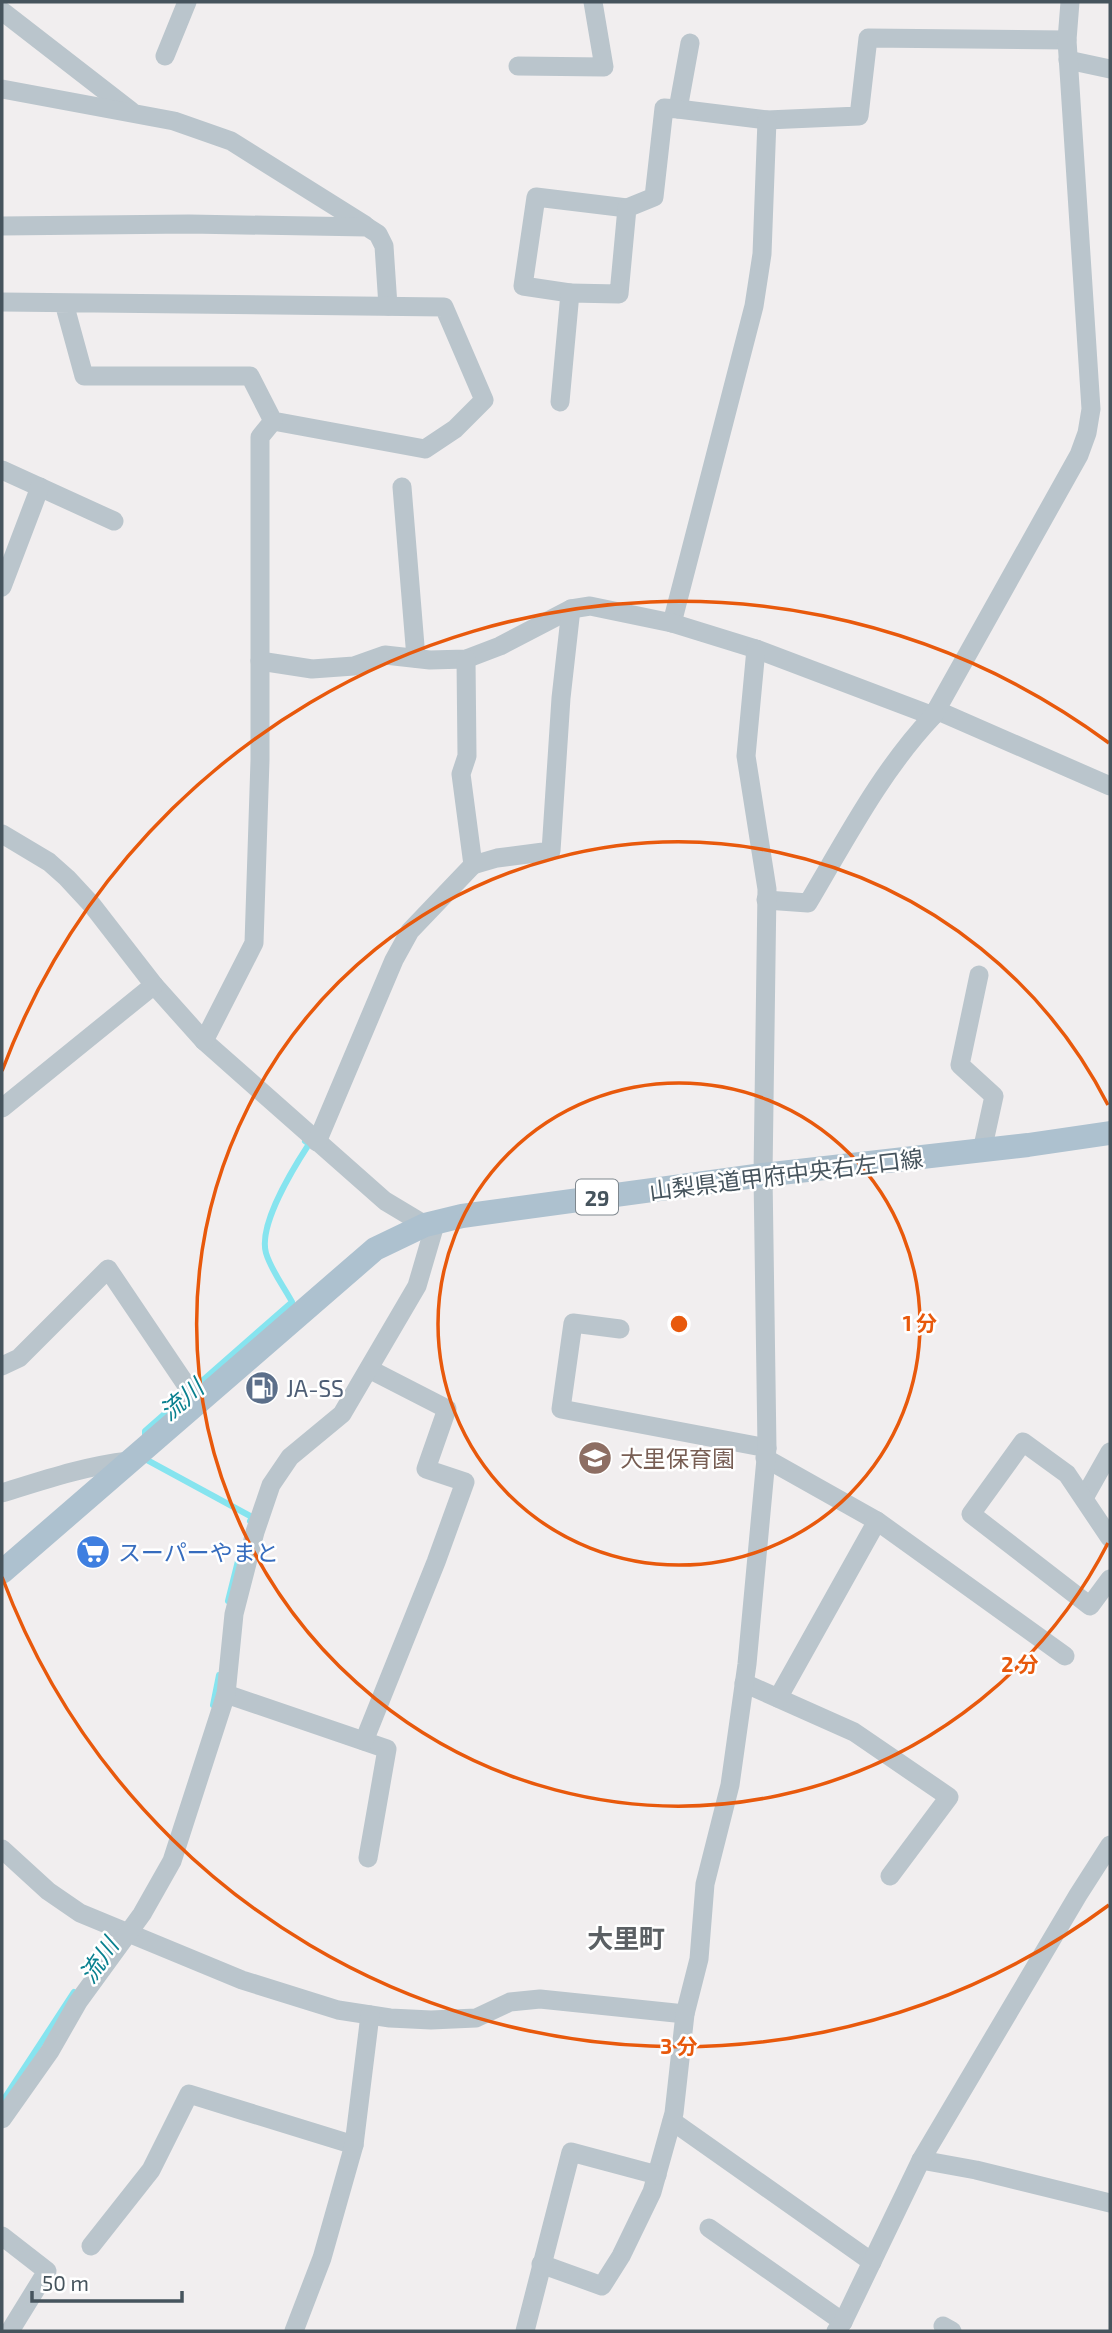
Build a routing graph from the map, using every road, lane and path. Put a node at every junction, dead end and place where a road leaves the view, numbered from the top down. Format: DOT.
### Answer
graph roads {
  1 [pos="187,2"];
  2 [pos="593,2"];
  3 [pos="1070,2"];
  4 [pos="2,11"];
  5 [pos="1067,40"];
  6 [pos="690,43"];
  7 [pos="166,57"];
  8 [pos="1068,60"];
  9 [pos="518,66"];
  10 [pos="1110,69"];
  11 [pos="2,89"];
  12 [pos="678,109"];
  13 [pos="134,113"];
  14 [pos="767,120"];
  15 [pos="627,208"];
  16 [pos="2,226"];
  17 [pos="367,227"];
  18 [pos="570,293"];
  19 [pos="2,302"];
  20 [pos="64,303"];
  21 [pos="388,306"];
  22 [pos="560,402"];
  23 [pos="273,421"];
  24 [pos="2,470"];
  25 [pos="40,487"];
  26 [pos="402,487"];
  27 [pos="114,522"];
  28 [pos="2,587"];
  29 [pos="571,609"];
  30 [pos="672,623"];
  31 [pos="756,649"];
  32 [pos="416,658"];
  33 [pos="466,659"];
  34 [pos="260,661"];
  35 [pos="935,713"];
  36 [pos="1110,786"];
  37 [pos="2,834"];
  38 [pos="473,865"];
  39 [pos="766,900"];
  40 [pos="979,975"];
  41 [pos="154,985"];
  42 [pos="204,1041"];
  43 [pos="2,1108"];
  44 [pos="1110,1133"];
  45 [pos="317,1142"];
  46 [pos="982,1151"];
  47 [pos="763,1175"];
  48 [pos="431,1223"];
  49 [pos="620,1329"];
  50 [pos="2,1366"];
  51 [pos="369,1369"];
  52 [pos="197,1401"];
  53 [pos="1110,1452"];
  54 [pos="766,1453"];
  55 [pos="132,1459"];
  56 [pos="2,1493"];
  57 [pos="1084,1498"];
  58 [pos="877,1521"];
  59 [pos="1110,1538"];
  60 [pos="2,1572"];
  61 [pos="1110,1578"];
  62 [pos="1065,1656"];
  63 [pos="744,1683"];
  64 [pos="226,1694"];
  65 [pos="778,1698"];
  66 [pos="364,1741"];
  67 [pos="1110,1845"];
  68 [pos="2,1849"];
  69 [pos="368,1858"];
  70 [pos="890,1876"];
  71 [pos="128,1934"];
  72 [pos="685,2014"];
  73 [pos="370,2015"];
  74 [pos="2,2119"];
  75 [pos="672,2121"];
  76 [pos="354,2145"];
  77 [pos="921,2160"];
  78 [pos="657,2175"];
  79 [pos="1110,2203"];
  80 [pos="709,2228"];
  81 [pos="2,2236"];
  82 [pos="91,2246"];
  83 [pos="873,2262"];
  84 [pos="541,2264"];
  85 [pos="840,2327"];
  86 [pos="10,2331"];
  87 [pos="294,2331"];
  88 [pos="525,2331"];
  1 -- 7 [label="street"];
  2 -- 9 [label="street"];
  3 -- 5 [label="street"];
  4 -- 13 [label="street"];
  5 -- 8 [label="street"];
  5 -- 14 [label="street"];
  6 -- 12 [label="street"];
  8 -- 10 [label="street"];
  8 -- 35 [label="street"];
  11 -- 13 [label="street"];
  12 -- 14 [label="street"];
  12 -- 15 [label="street"];
  13 -- 17 [label="street"];
  14 -- 30 [label="street"];
  15 -- 18 [label="street"];
  15 -- 18 [label="street"];
  16 -- 17 [label="street"];
  17 -- 21 [label="street"];
  18 -- 22 [label="street"];
  19 -- 20 [label="street"];
  20 -- 21 [label="street"];
  20 -- 23 [label="street"];
  21 -- 23 [label="street"];
  23 -- 34 [label="street"];
  24 -- 25 [label="street"];
  25 -- 27 [label="street"];
  25 -- 28 [label="street"];
  26 -- 32 [label="street"];
  29 -- 30 [label="street"];
  29 -- 33 [label="street"];
  29 -- 38 [label="street"];
  30 -- 31 [label="street"];
  31 -- 35 [label="street"];
  31 -- 39 [label="street"];
  32 -- 33 [label="street"];
  32 -- 34 [label="street"];
  33 -- 38 [label="street"];
  34 -- 42 [label="street"];
  35 -- 36 [label="street"];
  35 -- 39 [label="street"];
  37 -- 41 [label="street"];
  38 -- 45 [label="street"];
  39 -- 47 [label="street"];
  40 -- 46 [label="street"];
  41 -- 42 [label="street"];
  41 -- 43 [label="street"];
  42 -- 45 [label="street"];
  44 -- 46 [label="main road, 山梨県道甲府中央右左口線 / 29"];
  45 -- 48 [label="street"];
  46 -- 47 [label="main road, 山梨県道甲府中央右左口線 / 29"];
  47 -- 48 [label="main road, 山梨県道甲府中央右左口線 / 29"];
  47 -- 54 [label="street"];
  48 -- 51 [label="street"];
  48 -- 52 [label="main road, 山梨県道甲府中央右左口線 / 29"];
  49 -- 54 [label="street"];
  50 -- 52 [label="street"];
  51 -- 64 [label="street"];
  51 -- 66 [label="street"];
  52 -- 55 [label="main road, 山梨県道甲府中央右左口線 / 29"];
  53 -- 57 [label="street"];
  54 -- 58 [label="street"];
  54 -- 63 [label="street"];
  55 -- 56 [label="street"];
  55 -- 60 [label="main road, 山梨県道甲府中央右左口線 / 29"];
  57 -- 59 [label="street"];
  57 -- 61 [label="street"];
  58 -- 62 [label="street"];
  58 -- 65 [label="street"];
  63 -- 65 [label="street"];
  63 -- 72 [label="street"];
  64 -- 66 [label="street"];
  64 -- 71 [label="street"];
  65 -- 70 [label="street"];
  66 -- 69 [label="street"];
  67 -- 77 [label="street"];
  68 -- 71 [label="street"];
  71 -- 73 [label="street"];
  71 -- 74 [label="street"];
  72 -- 73 [label="street"];
  72 -- 75 [label="street"];
  73 -- 76 [label="street"];
  75 -- 78 [label="street"];
  75 -- 83 [label="street"];
  76 -- 82 [label="street"];
  76 -- 87 [label="street"];
  77 -- 79 [label="street"];
  77 -- 83 [label="street"];
  78 -- 84 [label="street"];
  78 -- 84 [label="street"];
  80 -- 85 [label="street"];
  81 -- 86 [label="street"];
  83 -- 85 [label="street"];
  84 -- 88 [label="street"];
}
